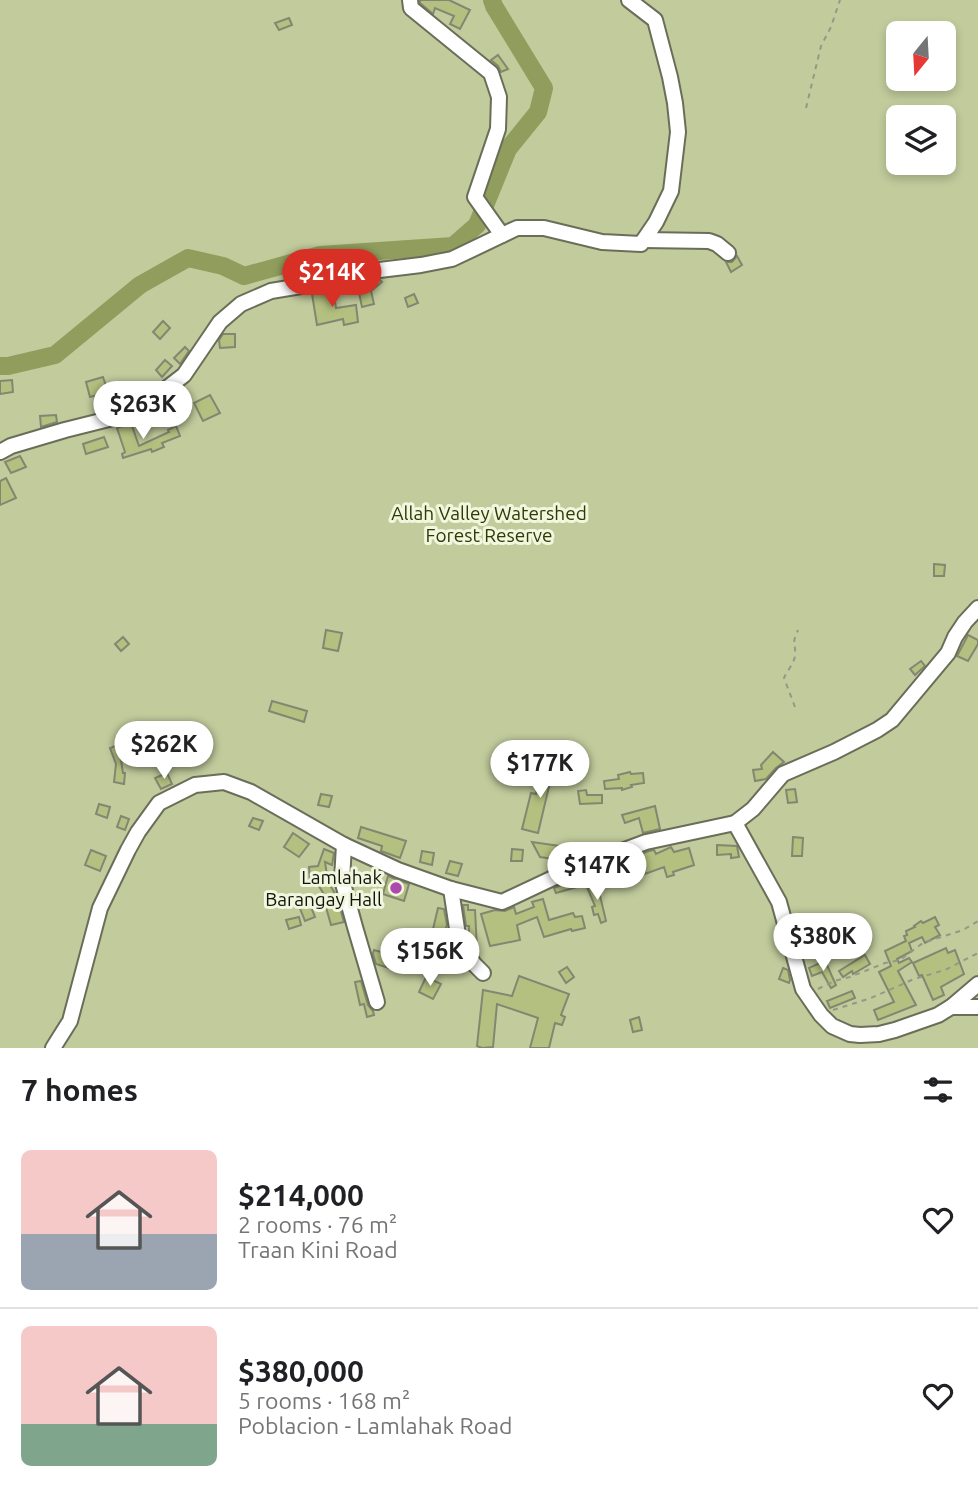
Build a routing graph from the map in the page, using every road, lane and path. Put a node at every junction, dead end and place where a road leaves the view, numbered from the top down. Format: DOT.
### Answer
graph roads {
  1 [pos="410,0"];
  2 [pos="629,0"];
  3 [pos="840,0"];
  4 [pos="806,108"];
  5 [pos="502,235"];
  6 [pos="643,240"];
  7 [pos="728,253"];
  8 [pos="0,452"];
  9 [pos="978,608"];
  10 [pos="798,630"];
  11 [pos="795,707"];
  12 [pos="735,824"];
  13 [pos="344,845"];
  14 [pos="450,889"];
  15 [pos="978,921"];
  16 [pos="978,953"];
  17 [pos="483,973"];
  18 [pos="978,985"];
  19 [pos="803,989"];
  20 [pos="377,1002"];
  21 [pos="951,1007"];
  22 [pos="978,1007"];
  23 [pos="821,1015"];
  24 [pos="53,1048"];
  1 -- 5 [label="street"];
  2 -- 6 [label="street"];
  3 -- 4 [label="path"];
  5 -- 6 [label="street"];
  5 -- 8 [label="street"];
  6 -- 7 [label="street"];
  9 -- 12 [label="street"];
  10 -- 11 [label="path"];
  12 -- 14 [label="street"];
  12 -- 19 [label="street"];
  13 -- 14 [label="street"];
  13 -- 20 [label="street"];
  13 -- 24 [label="street"];
  14 -- 17 [label="street"];
  15 -- 19 [label="path"];
  16 -- 23 [label="path"];
  18 -- 21 [label="street"];
  19 -- 23 [label="street"];
  21 -- 22 [label="street"];
  21 -- 23 [label="street"];
}
